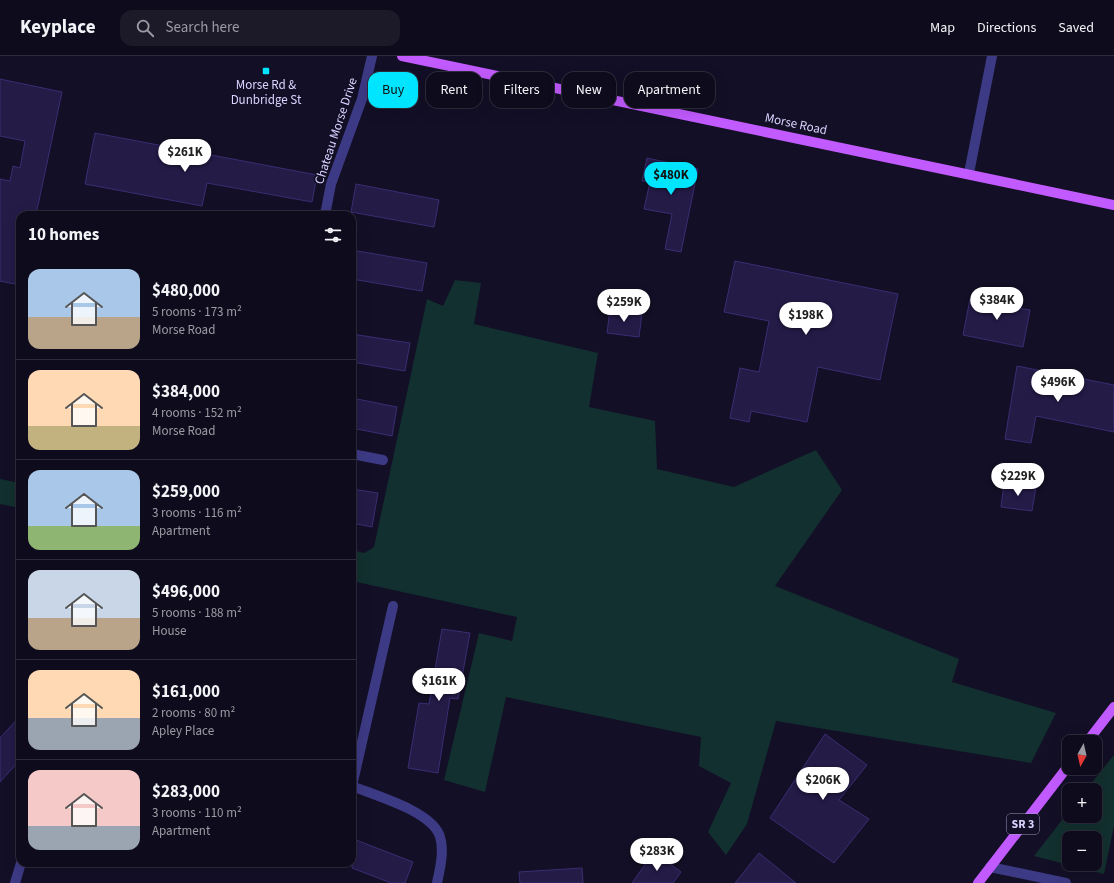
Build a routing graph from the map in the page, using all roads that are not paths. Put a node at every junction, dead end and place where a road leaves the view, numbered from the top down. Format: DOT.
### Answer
graph roads {
  1 [pos="372,56"];
  2 [pos="402,56"];
  3 [pos="992,56"];
  4 [pos="969,173"];
  5 [pos="1114,205"];
  6 [pos="327,211"];
  7 [pos="356,455"];
  8 [pos="383,460"];
  9 [pos="393,606"];
  10 [pos="1114,707"];
  11 [pos="1092,735"];
  12 [pos="356,768"];
  13 [pos="1062,774"];
  14 [pos="356,788"];
  15 [pos="20,867"];
  16 [pos="990,867"];
  17 [pos="15,883"];
  18 [pos="437,883"];
  19 [pos="978,883"];
  20 [pos="1066,883"];
  1 -- 6 [label="street, Chateau Morse Drive"];
  2 -- 4 [label="main road, Morse Road"];
  3 -- 4 [label="street"];
  4 -- 5 [label="main road, Morse Road"];
  7 -- 8 [label="street"];
  9 -- 12 [label="street"];
  10 -- 11 [label="main road"];
  13 -- 16 [label="main road, SR 3"];
  14 -- 18 [label="street"];
  15 -- 17 [label="street"];
  16 -- 19 [label="main road, SR 3"];
  16 -- 20 [label="street"];
}
